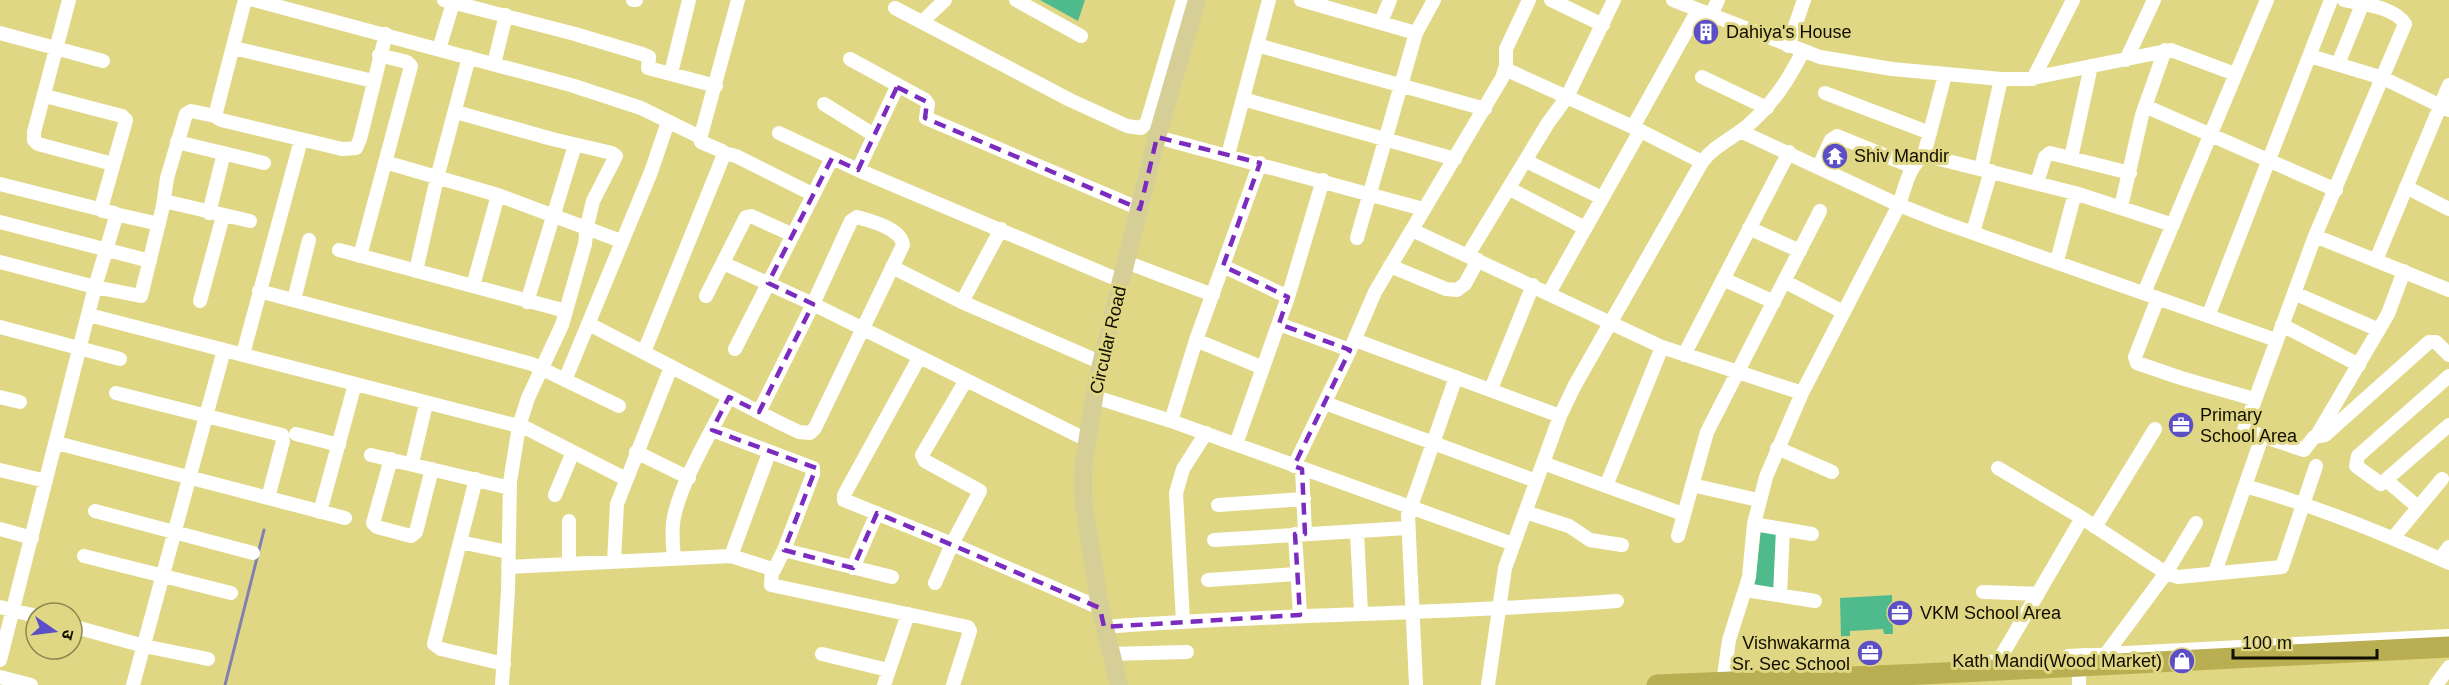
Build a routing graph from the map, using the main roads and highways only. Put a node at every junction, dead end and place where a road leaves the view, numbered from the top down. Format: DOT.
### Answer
graph roads {
  1 [pos="1197,0"];
  2 [pos="2449,647"];
  3 [pos="1920,680"];
  4 [pos="1715,684"];
  5 [pos="1119,685"];
  6 [pos="1658,685"];
  1 -- 5 [label="main road, Circular Road"];
  2 -- 3 [label="highway"];
  3 -- 4 [label="highway"];
  4 -- 6 [label="highway"];
}
